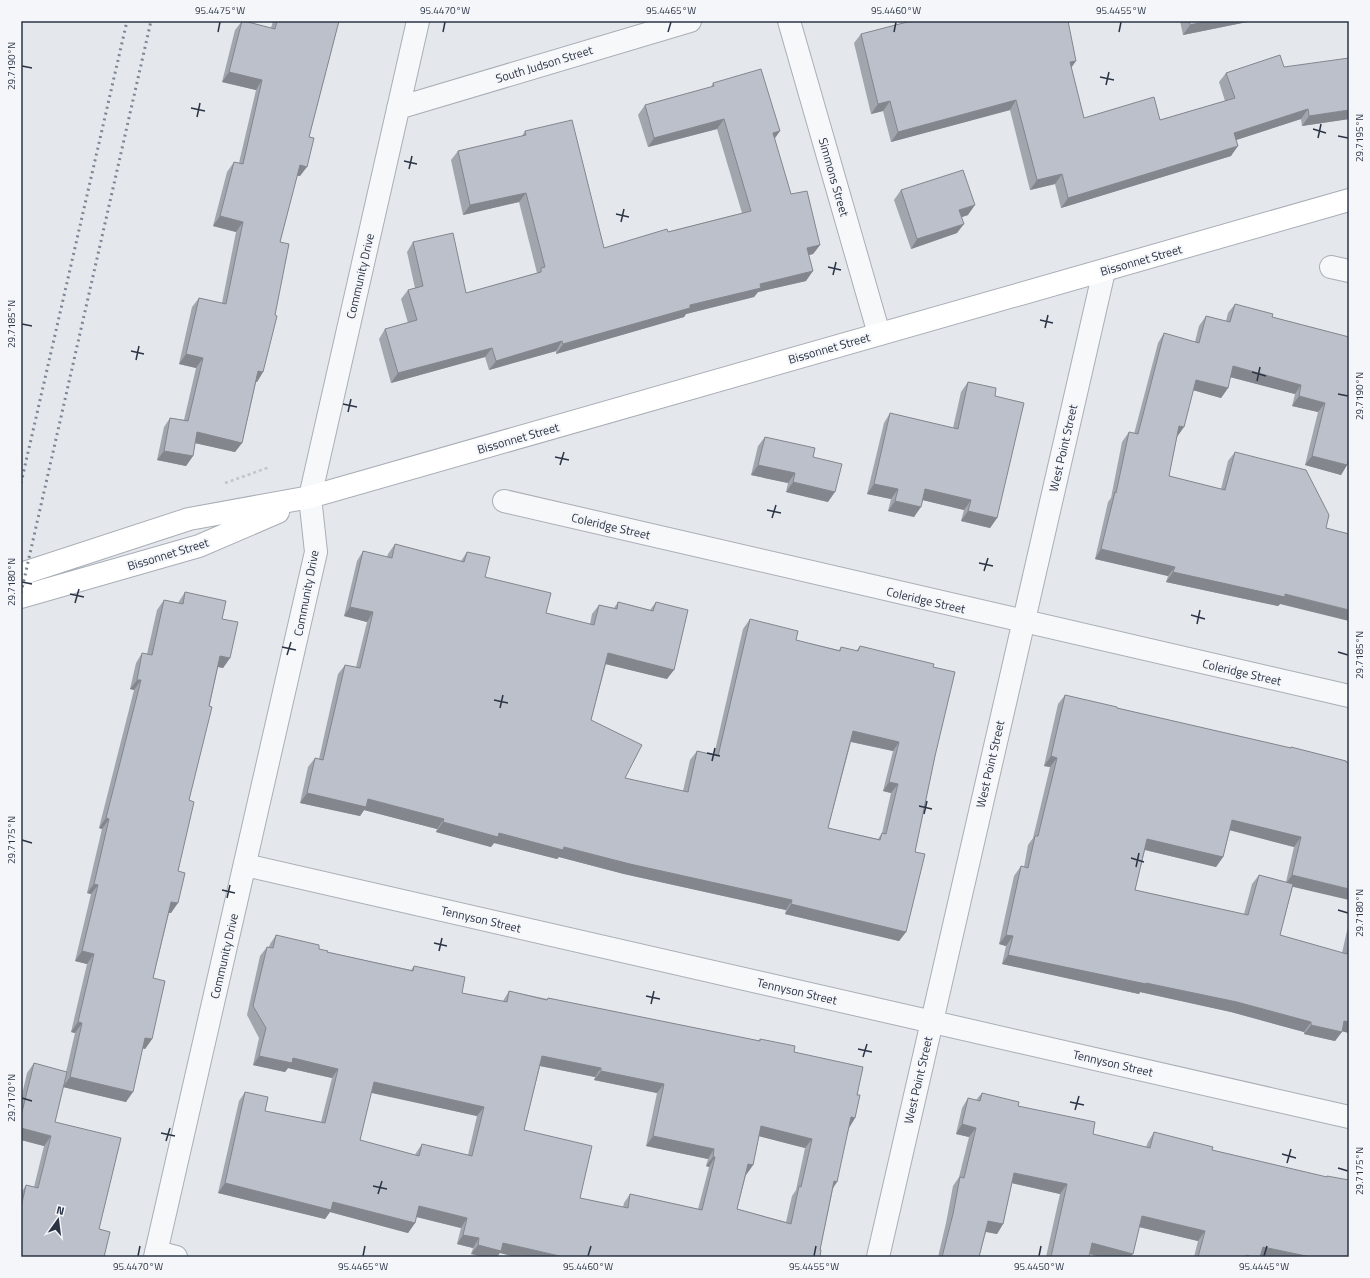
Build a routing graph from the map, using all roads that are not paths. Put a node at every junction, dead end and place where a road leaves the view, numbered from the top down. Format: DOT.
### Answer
graph roads {
  1 [pos="418,21"];
  2 [pos="690,21"];
  3 [pos="789,21"];
  4 [pos="398,108"];
  5 [pos="1349,200"];
  6 [pos="1104,272"];
  7 [pos="879,334"];
  8 [pos="310,498"];
  9 [pos="504,501"];
  10 [pos="21,574"];
  11 [pos="21,597"];
  12 [pos="1023,622"];
  13 [pos="1349,696"];
  14 [pos="245,865"];
  15 [pos="932,1022"];
  16 [pos="1349,1117"];
  17 [pos="162,1255"];
  18 [pos="878,1257"];
  1 -- 4 [label="street, Community Drive"];
  2 -- 4 [label="street, South Judson Street"];
  3 -- 7 [label="street, Simmons Street"];
  4 -- 8 [label="street, Community Drive"];
  5 -- 6 [label="main road, Bissonnet Street"];
  6 -- 7 [label="main road, Bissonnet Street"];
  6 -- 12 [label="street, West Point Street"];
  7 -- 8 [label="main road, Bissonnet Street"];
  8 -- 10 [label="main road, Bissonnet Street"];
  8 -- 11 [label="main road, Bissonnet Street"];
  8 -- 14 [label="street, Community Drive"];
  9 -- 12 [label="street, Coleridge Street"];
  12 -- 13 [label="street, Coleridge Street"];
  12 -- 15 [label="street, West Point Street"];
  14 -- 15 [label="street, Tennyson Street"];
  14 -- 17 [label="street, Community Drive"];
  15 -- 16 [label="street, Tennyson Street"];
  15 -- 18 [label="street, West Point Street"];
}
